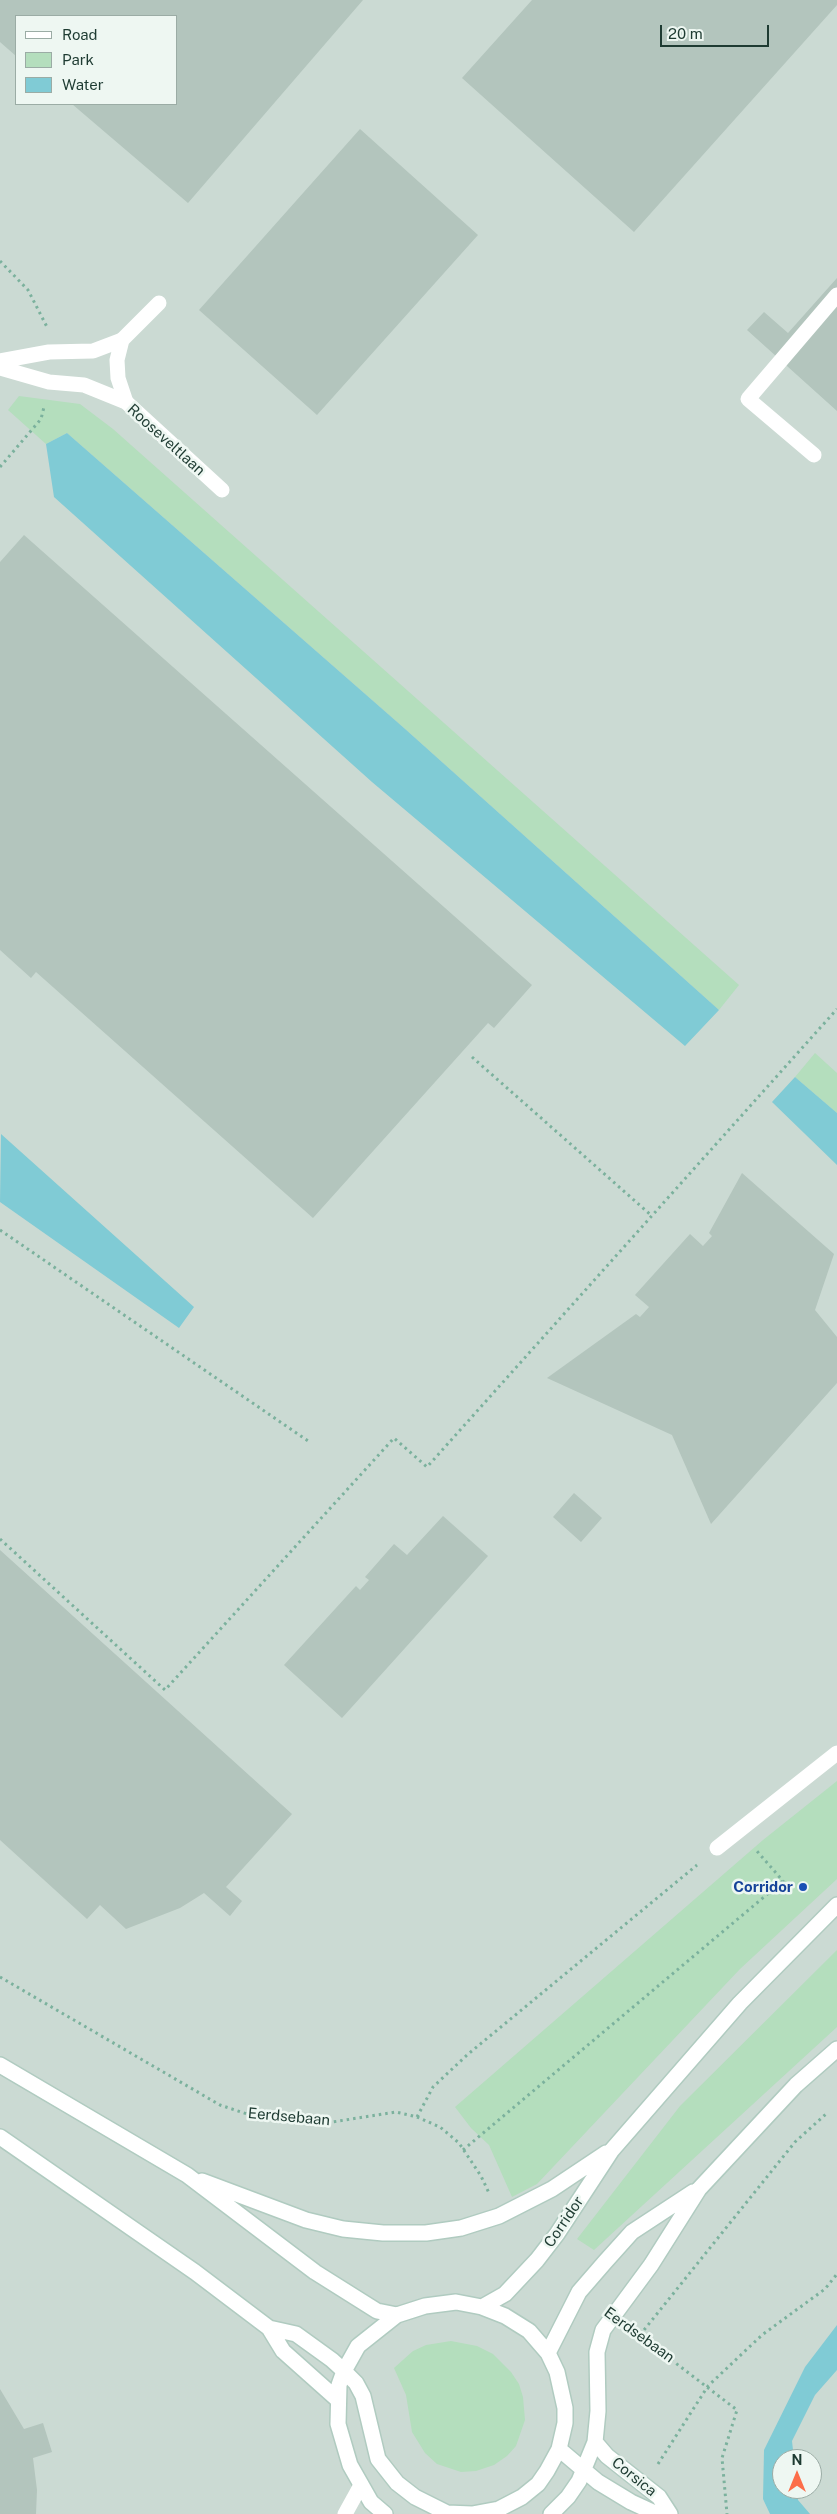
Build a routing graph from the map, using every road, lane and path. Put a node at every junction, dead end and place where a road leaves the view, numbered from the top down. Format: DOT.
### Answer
graph roads {
  1 [pos="0,261"];
  2 [pos="837,296"];
  3 [pos="159,303"];
  4 [pos="122,340"];
  5 [pos="50,352"];
  6 [pos="0,361"];
  7 [pos="0,368"];
  8 [pos="50,382"];
  9 [pos="126,402"];
  10 [pos="814,455"];
  11 [pos="0,467"];
  12 [pos="222,490"];
  13 [pos="837,1009"];
  14 [pos="472,1057"];
  15 [pos="652,1216"];
  16 [pos="0,1230"];
  17 [pos="311,1443"];
  18 [pos="0,1539"];
  19 [pos="837,1753"];
  20 [pos="738,1831"];
  21 [pos="717,1848"];
  22 [pos="837,1905"];
  23 [pos="0,1977"];
  24 [pos="837,2049"];
  25 [pos="0,2065"];
  26 [pos="826,2114"];
  27 [pos="417,2116"];
  28 [pos="0,2137"];
  29 [pos="463,2150"];
  30 [pos="612,2150"];
  31 [pos="187,2175"];
  32 [pos="699,2189"];
  33 [pos="500,2216"];
  34 [pos="837,2274"];
  35 [pos="482,2307"];
  36 [pos="397,2315"];
  37 [pos="613,2316"];
  38 [pos="269,2328"];
  39 [pos="640,2335"];
  40 [pos="548,2353"];
  41 [pos="344,2371"];
  42 [pos="708,2386"];
  43 [pos="338,2400"];
  44 [pos="595,2442"];
  45 [pos="559,2449"];
  46 [pos="585,2470"];
  47 [pos="361,2485"];
  48 [pos="643,2485"];
  49 [pos="430,2511"];
  50 [pos="345,2514"];
  51 [pos="385,2514"];
  52 [pos="553,2514"];
  53 [pos="657,2514"];
  54 [pos="670,2514"];
  55 [pos="727,2514"];
  1 -- 5 [label="path"];
  2 -- 10 [label="main road"];
  3 -- 4 [label="main road"];
  4 -- 5 [label="main road"];
  4 -- 9 [label="main road"];
  5 -- 6 [label="main road"];
  7 -- 8 [label="main road, Rooseveltlaan"];
  8 -- 9 [label="main road, Rooseveltlaan"];
  8 -- 11 [label="path"];
  9 -- 12 [label="main road, Rooseveltlaan"];
  13 -- 15 [label="path"];
  14 -- 15 [label="path"];
  15 -- 18 [label="path"];
  16 -- 17 [label="path"];
  19 -- 20 [label="main road"];
  20 -- 21 [label="main road"];
  20 -- 29 [label="path"];
  21 -- 27 [label="path"];
  22 -- 30 [label="main road, Corridor"];
  23 -- 27 [label="path, Eerdsebaan"];
  24 -- 32 [label="main road"];
  25 -- 31 [label="main road"];
  26 -- 39 [label="path"];
  27 -- 29 [label="path, Eerdsebaan"];
  28 -- 38 [label="main road"];
  29 -- 33 [label="path, Eerdsebaan"];
  30 -- 33 [label="main road"];
  30 -- 35 [label="main road, Corridor"];
  31 -- 33 [label="main road"];
  31 -- 36 [label="main road"];
  32 -- 37 [label="main road"];
  32 -- 40 [label="main road"];
  34 -- 42 [label="path"];
  35 -- 36 [label="main road"];
  35 -- 40 [label="main road"];
  36 -- 41 [label="main road"];
  37 -- 39 [label="path, Eerdsebaan"];
  37 -- 44 [label="main road"];
  38 -- 41 [label="main road"];
  38 -- 43 [label="main road"];
  39 -- 42 [label="path, Eerdsebaan"];
  40 -- 45 [label="main road"];
  41 -- 43 [label="main road"];
  41 -- 49 [label="main road"];
  42 -- 48 [label="path"];
  42 -- 55 [label="path"];
  43 -- 47 [label="main road"];
  44 -- 46 [label="main road"];
  44 -- 48 [label="main road, Corsica"];
  45 -- 46 [label="main road, Corsica"];
  45 -- 49 [label="main road"];
  46 -- 52 [label="main road"];
  46 -- 53 [label="main road, Corsica"];
  47 -- 50 [label="main road"];
  47 -- 51 [label="main road"];
  48 -- 54 [label="main road, Corsica"];
}
